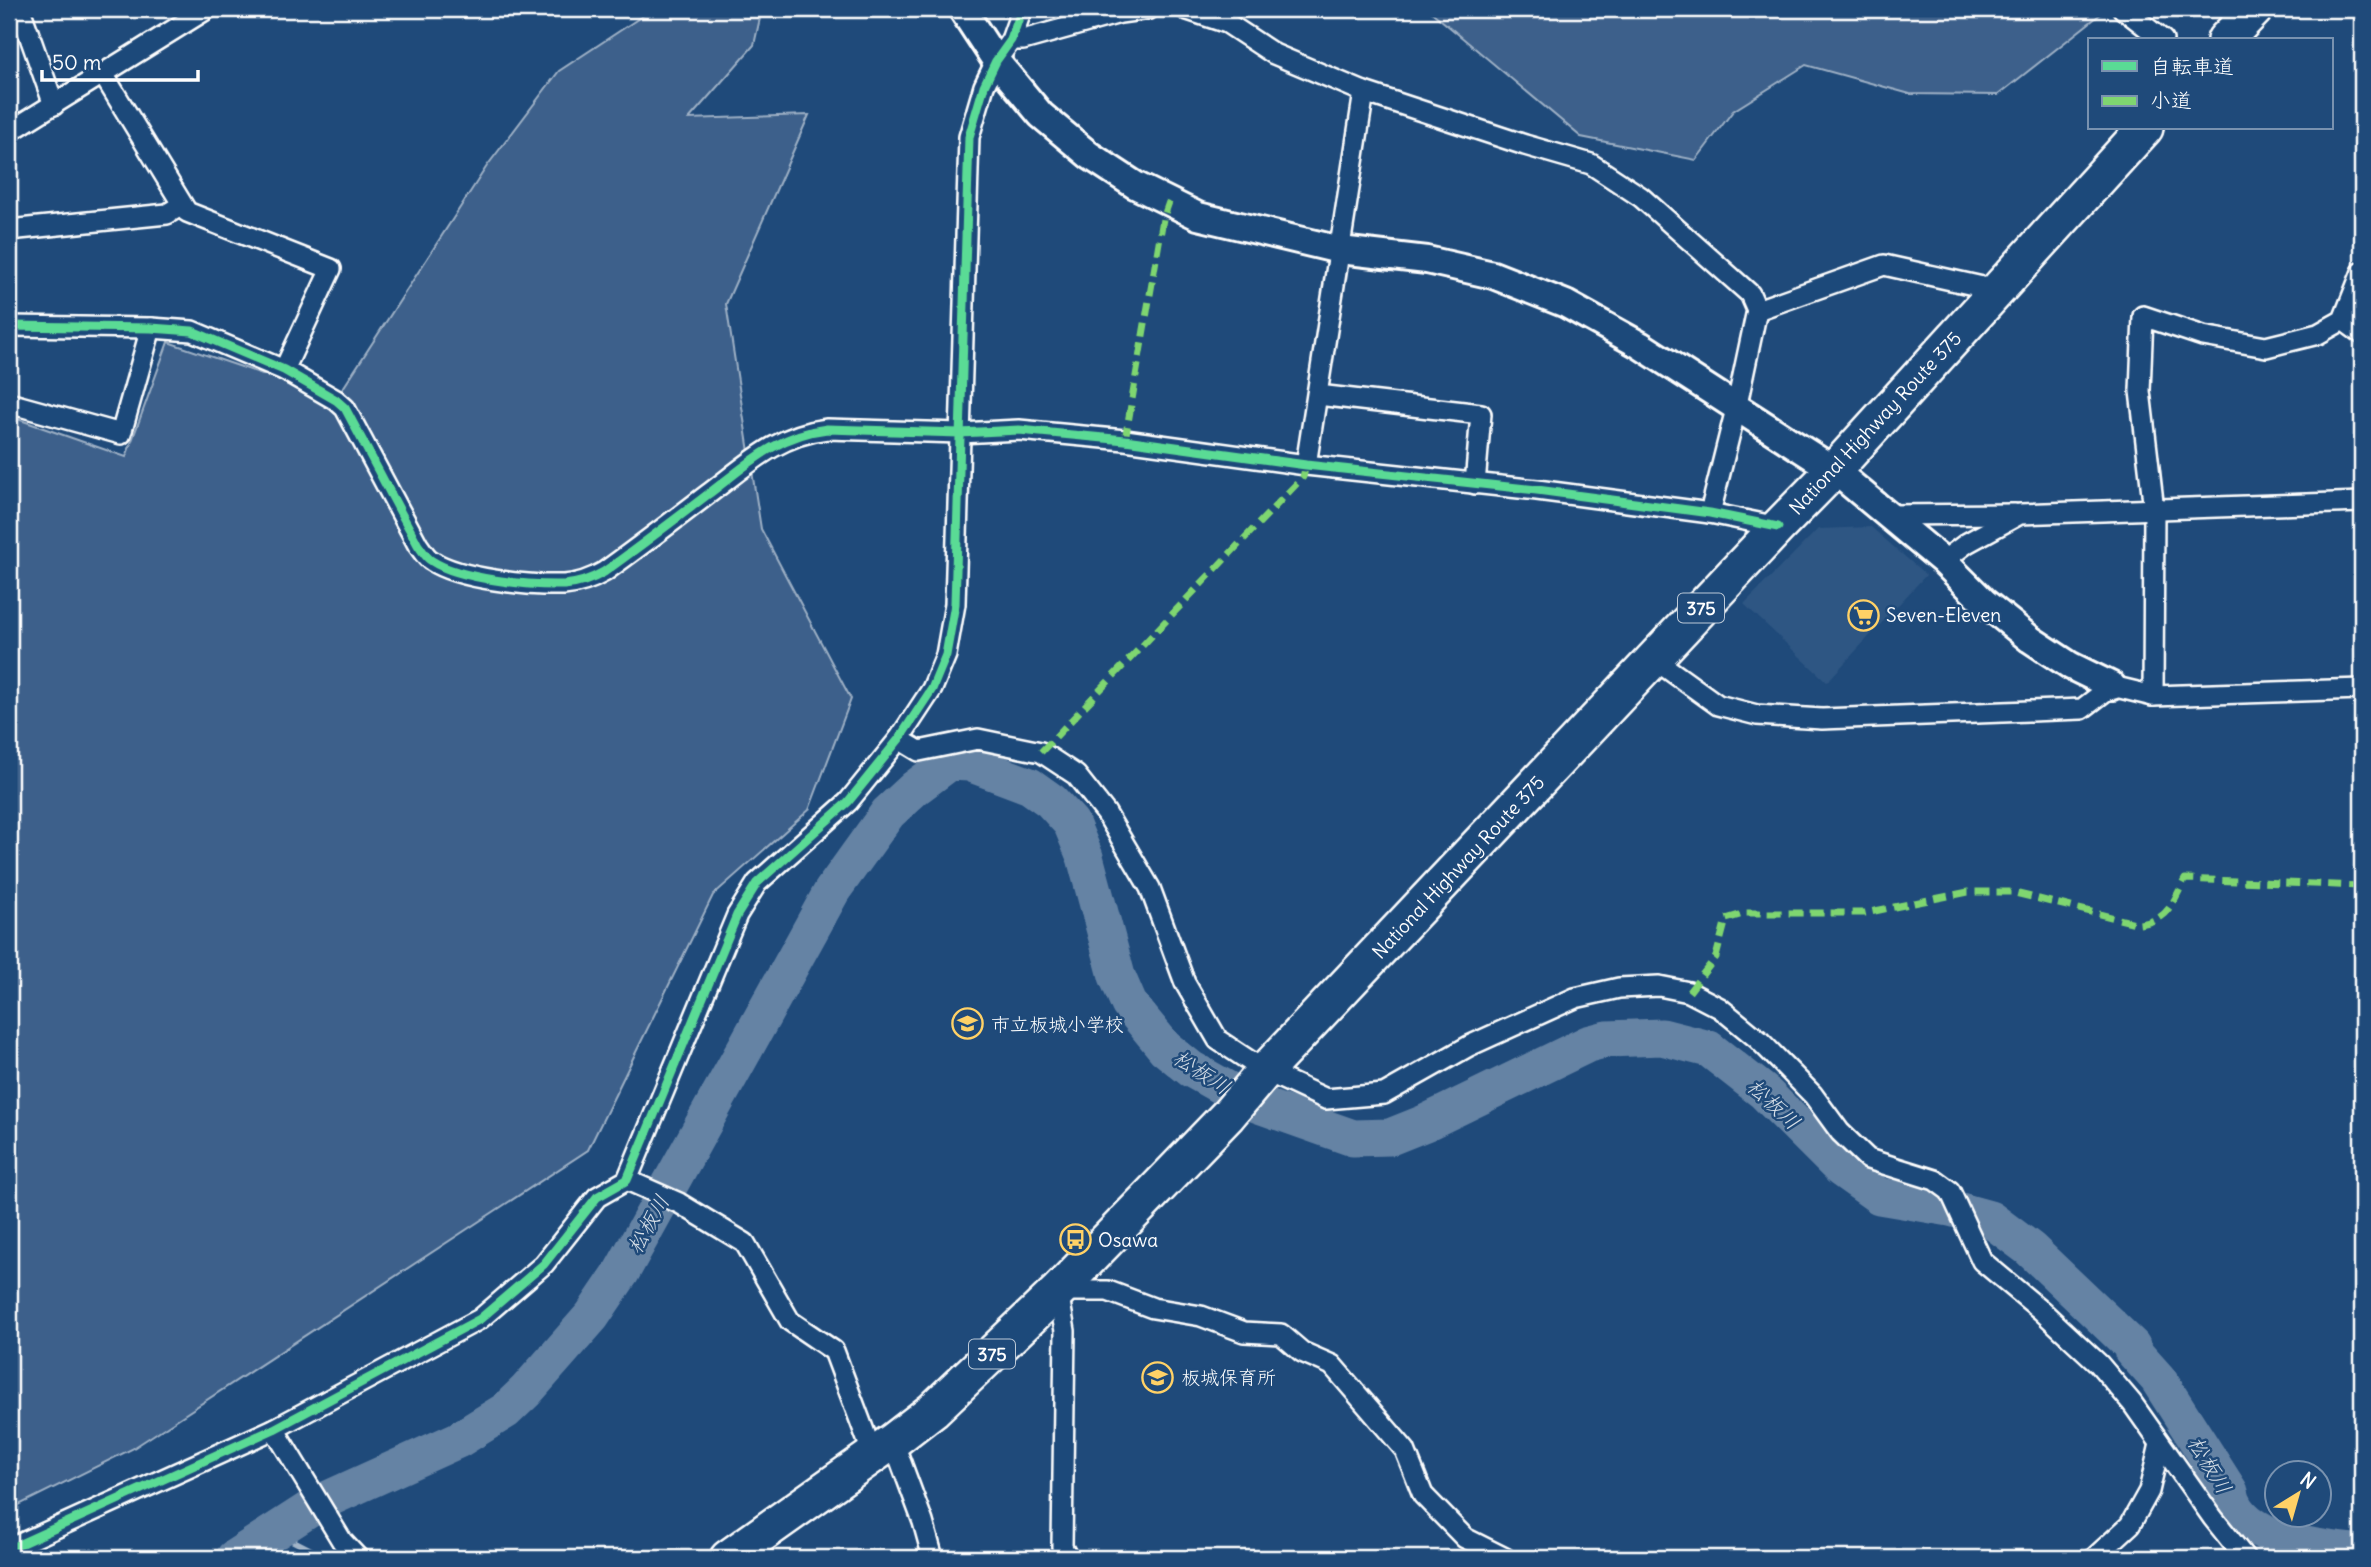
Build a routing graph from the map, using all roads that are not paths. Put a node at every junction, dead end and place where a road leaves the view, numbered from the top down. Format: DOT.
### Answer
graph roads {
  1 [pos="20,9"];
  2 [pos="207,9"];
  3 [pos="962,9"];
  4 [pos="1022,9"];
  5 [pos="1149,9"];
  6 [pos="1185,9"];
  7 [pos="2123,9"];
  8 [pos="2255,9"];
  9 [pos="2160,38"];
  10 [pos="2227,38"];
  11 [pos="1004,51"];
  12 [pos="103,74"];
  13 [pos="1364,92"];
  14 [pos="54,105"];
  15 [pos="2143,130"];
  16 [pos="9,132"];
  17 [pos="182,205"];
  18 [pos="9,230"];
  19 [pos="1340,250"];
  20 [pos="2362,272"];
  21 [pos="1996,290"];
  22 [pos="1757,310"];
  23 [pos="2343,320"];
  24 [pos="9,326"];
  25 [pos="151,328"];
  26 [pos="2362,334"];
  27 [pos="284,370"];
  28 [pos="1318,395"];
  29 [pos="9,403"];
  30 [pos="1736,409"];
  31 [pos="960,433"];
  32 [pos="1306,465"];
  33 [pos="1834,470"];
  34 [pos="1475,484"];
  35 [pos="2362,502"];
  36 [pos="2154,510"];
  37 [pos="1710,513"];
  38 [pos="2020,514"];
  39 [pos="1888,515"];
  40 [pos="1778,527"];
  41 [pos="1943,561"];
  42 [pos="1654,659"];
  43 [pos="2112,686"];
  44 [pos="2362,689"];
  45 [pos="2153,696"];
  46 [pos="899,739"];
  47 [pos="1259,1078"];
  48 [pos="635,1184"];
  49 [pos="1058,1291"];
  50 [pos="274,1429"];
  51 [pos="2160,1444"];
  52 [pos="883,1448"];
  53 [pos="9,1549"];
  54 [pos="358,1558"];
  55 [pos="728,1558"];
  56 [pos="933,1558"];
  57 [pos="1068,1558"];
  58 [pos="1505,1558"];
  59 [pos="2094,1558"];
  60 [pos="2245,1558"];
  1 -- 14 [label="street"];
  2 -- 12 [label="street"];
  3 -- 11 [label="street"];
  4 -- 11 [label="street"];
  5 -- 11 [label="street"];
  6 -- 13 [label="street"];
  7 -- 9 [label="street"];
  8 -- 10 [label="highway"];
  11 -- 19 [label="street"];
  11 -- 31 [label="street"];
  12 -- 14 [label="street"];
  12 -- 17 [label="street"];
  13 -- 19 [label="street"];
  13 -- 22 [label="street"];
  14 -- 16 [label="street"];
  15 -- 21 [label="highway, National Highway Route 375 / 375"];
  17 -- 18 [label="street"];
  17 -- 27 [label="street"];
  19 -- 28 [label="street"];
  19 -- 30 [label="street"];
  20 -- 23 [label="street"];
  21 -- 22 [label="street"];
  21 -- 33 [label="highway, National Highway Route 375 / 375"];
  22 -- 30 [label="street"];
  23 -- 26 [label="street"];
  23 -- 36 [label="street"];
  24 -- 25 [label="street"];
  25 -- 27 [label="street"];
  25 -- 29 [label="street"];
  27 -- 31 [label="street"];
  28 -- 32 [label="street"];
  28 -- 34 [label="street"];
  30 -- 33 [label="street"];
  30 -- 37 [label="street"];
  31 -- 32 [label="street"];
  31 -- 46 [label="street"];
  32 -- 34 [label="street"];
  33 -- 39 [label="street"];
  33 -- 40 [label="highway, National Highway Route 375 / 375"];
  34 -- 37 [label="street"];
  35 -- 36 [label="street"];
  36 -- 38 [label="street"];
  36 -- 45 [label="street"];
  37 -- 40 [label="street"];
  38 -- 39 [label="street"];
  38 -- 41 [label="street"];
  39 -- 41 [label="street"];
  40 -- 42 [label="highway, National Highway Route 375 / 375"];
  41 -- 43 [label="street"];
  42 -- 43 [label="street"];
  42 -- 47 [label="highway, National Highway Route 375 / 375"];
  43 -- 45 [label="street"];
  44 -- 45 [label="street"];
  46 -- 47 [label="street"];
  46 -- 48 [label="street"];
  47 -- 49 [label="highway, National Highway Route 375 / 375"];
  47 -- 51 [label="street"];
  48 -- 50 [label="street"];
  48 -- 52 [label="street"];
  49 -- 52 [label="highway, National Highway Route 375 / 375"];
  49 -- 57 [label="street"];
  49 -- 58 [label="street"];
  50 -- 53 [label="street"];
  50 -- 54 [label="street"];
  51 -- 59 [label="street"];
  51 -- 60 [label="street"];
  52 -- 55 [label="highway, National Highway Route 375 / 375"];
  52 -- 56 [label="street"];
}
